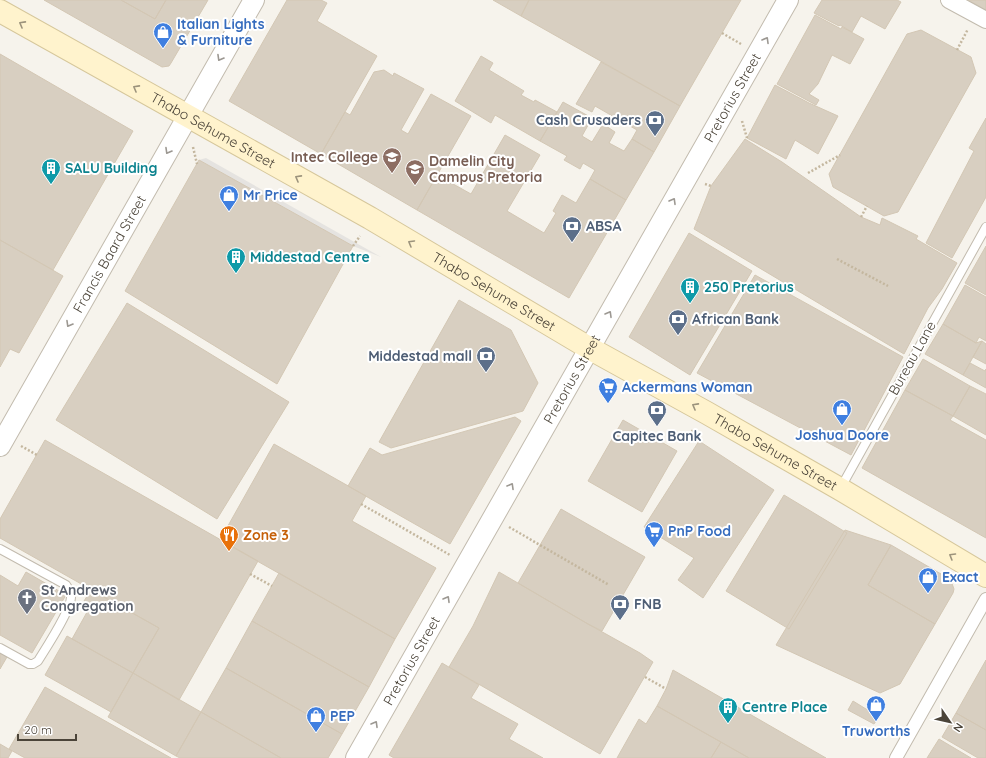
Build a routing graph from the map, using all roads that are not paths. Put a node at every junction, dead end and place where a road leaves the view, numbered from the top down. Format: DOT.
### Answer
graph roads {
  1 [pos="254,0"];
  2 [pos="788,0"];
  3 [pos="949,0"];
  4 [pos="0,11"];
  5 [pos="981,17"];
  6 [pos="187,117"];
  7 [pos="986,227"];
  8 [pos="590,348"];
  9 [pos="0,446"];
  10 [pos="840,489"];
  11 [pos="0,548"];
  12 [pos="986,576"];
  13 [pos="986,599"];
  14 [pos="0,648"];
  15 [pos="357,758"];
  16 [pos="896,758"];
  1 -- 6 [label="street, Francis Baard Street, one-way"];
  8 -- 2 [label="street, Pretorius Street, one-way"];
  3 -- 5 [label="street"];
  6 -- 4 [label="main road, Thabo Sehume Street, one-way"];
  8 -- 6 [label="main road, Thabo Sehume Street, one-way"];
  6 -- 9 [label="street, Francis Baard Street, one-way"];
  7 -- 10 [label="lane, Bureau Lane"];
  10 -- 8 [label="main road, Thabo Sehume Street, one-way"];
  15 -- 8 [label="street, Pretorius Street, one-way"];
  12 -- 10 [label="main road, Thabo Sehume Street, one-way"];
  11 -- 14 [label="lane"];
  13 -- 16 [label="street"];
}
